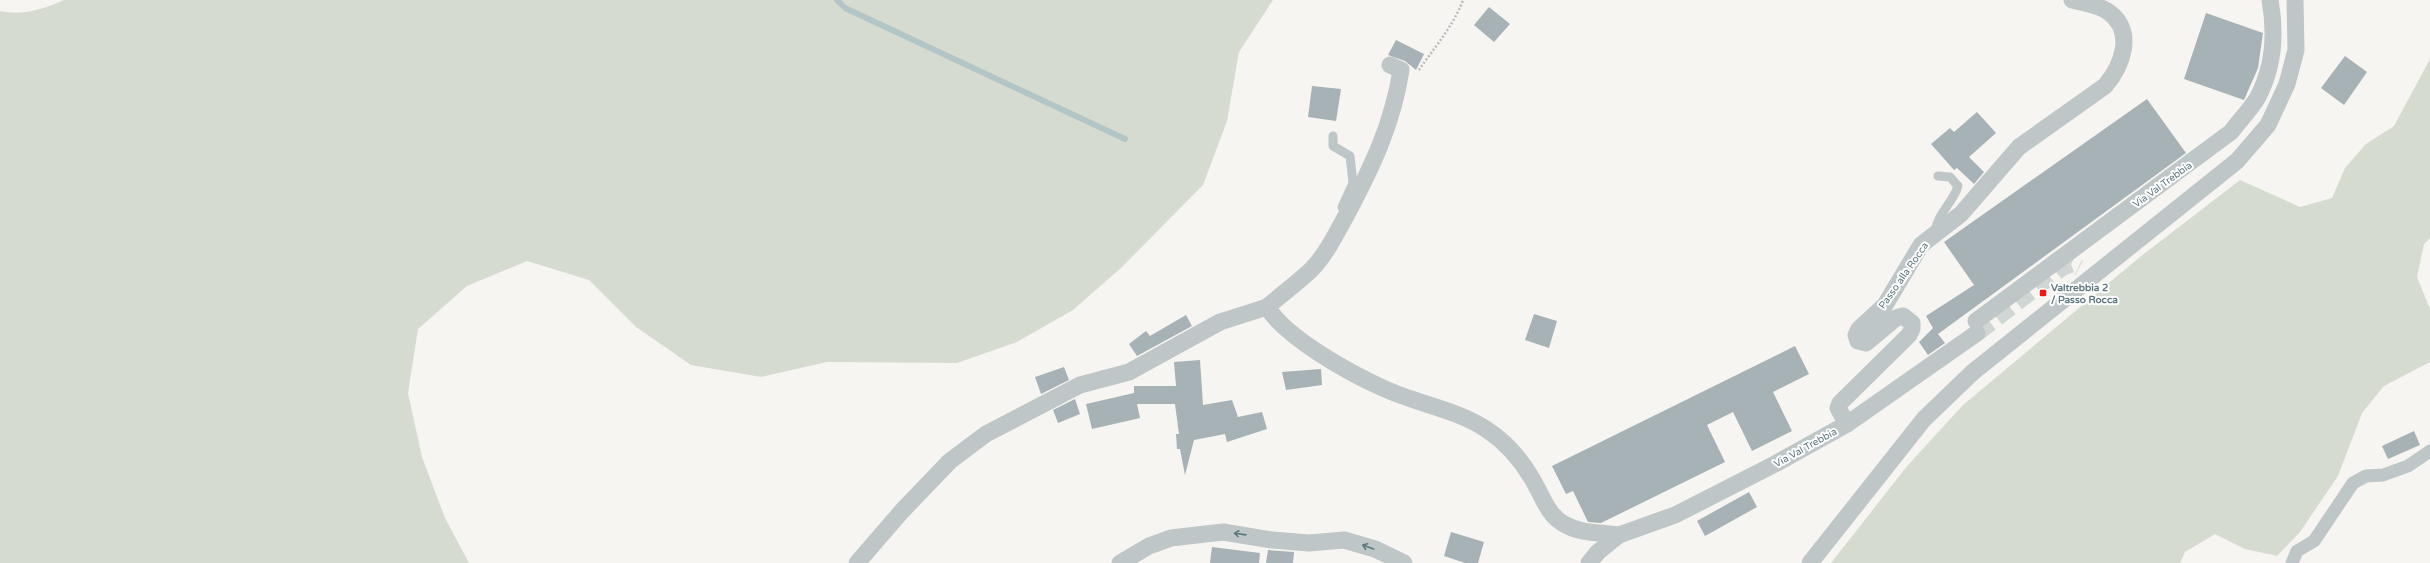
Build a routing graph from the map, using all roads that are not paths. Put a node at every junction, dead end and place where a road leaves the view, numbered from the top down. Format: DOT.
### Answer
graph roads {
  1 [pos="2072,0"];
  2 [pos="2270,0"];
  3 [pos="2295,0"];
  4 [pos="1390,65"];
  5 [pos="1333,136"];
  6 [pos="1938,176"];
  7 [pos="1346,215"];
  8 [pos="1935,232"];
  9 [pos="1267,307"];
  10 [pos="1847,424"];
  11 [pos="2430,451"];
  12 [pos="1619,535"];
  13 [pos="857,563"];
  14 [pos="1120,563"];
  15 [pos="1404,563"];
  16 [pos="1589,563"];
  17 [pos="1810,563"];
  18 [pos="2292,563"];
  1 -- 8 [label="street, Passo alla Rocca"];
  2 -- 10 [label="street, Via Val Trebbia"];
  3 -- 17 [label="street"];
  4 -- 7 [label="street"];
  5 -- 7 [label="lane"];
  6 -- 8 [label="lane"];
  7 -- 9 [label="street"];
  8 -- 10 [label="street, Passo alla Rocca"];
  9 -- 12 [label="street"];
  9 -- 13 [label="street"];
  10 -- 12 [label="street, Via Val Trebbia"];
  11 -- 18 [label="street"];
  12 -- 16 [label="street"];
  15 -- 14 [label="street, one-way"];
}
